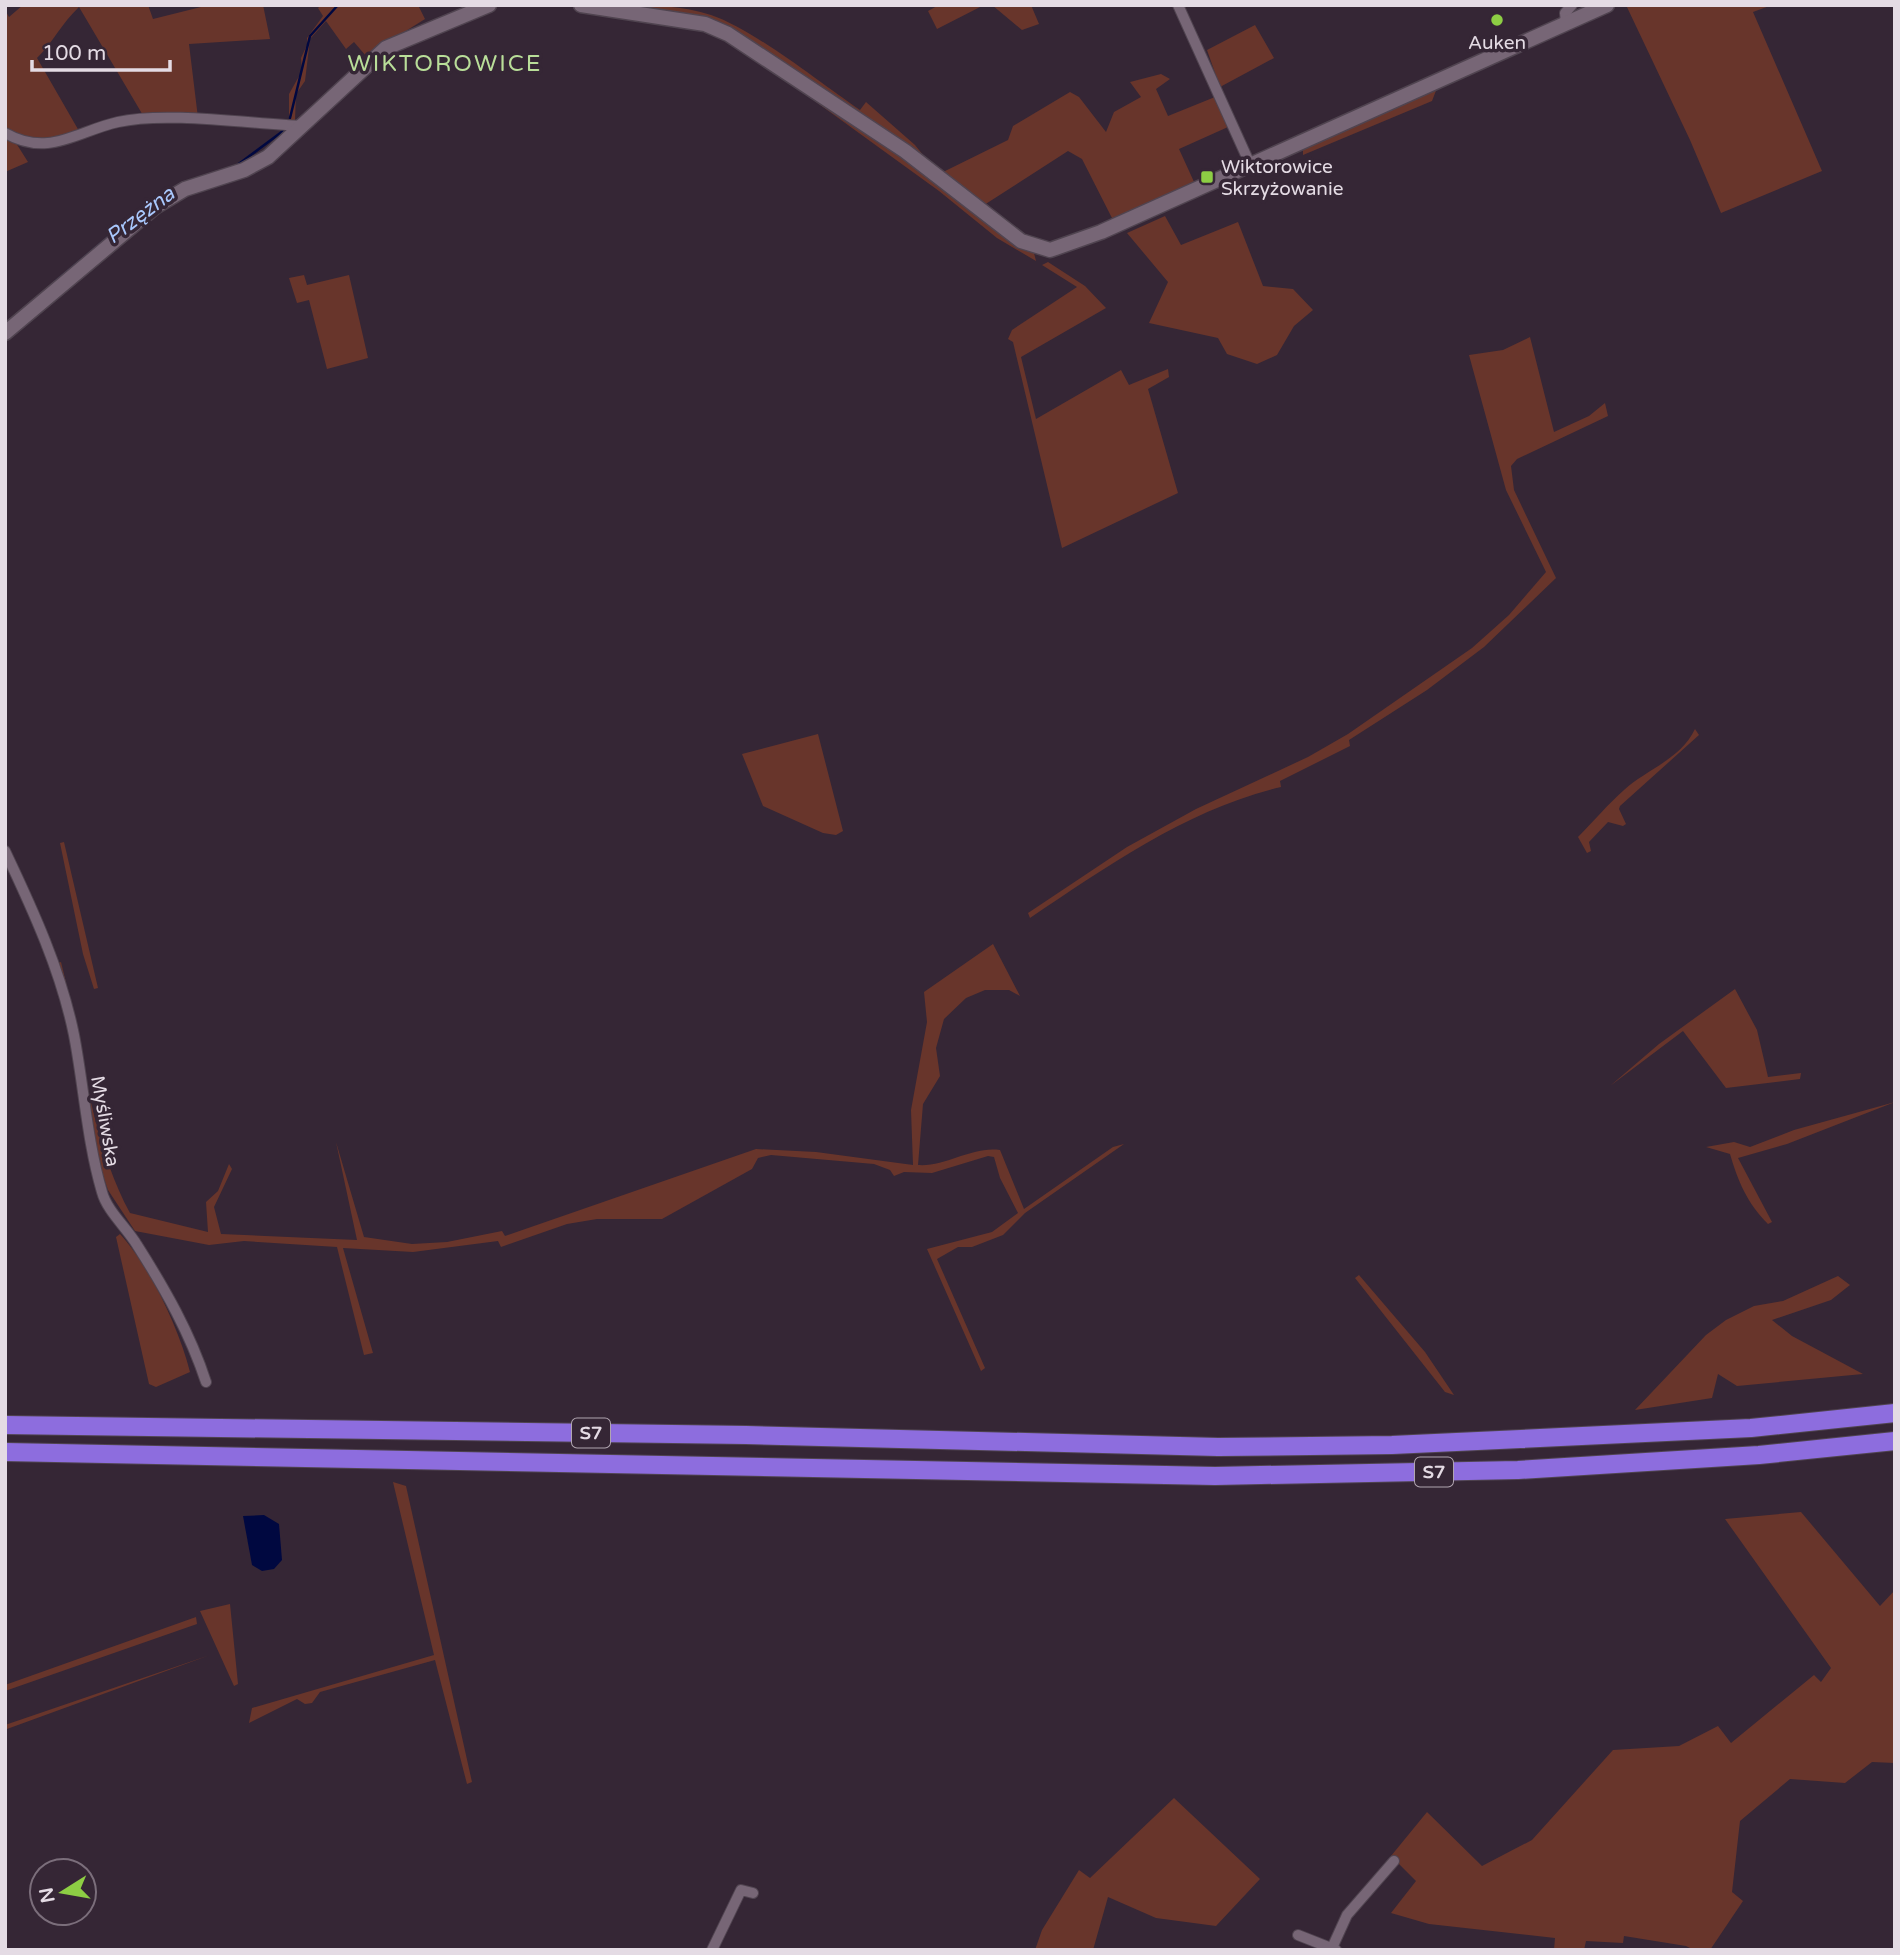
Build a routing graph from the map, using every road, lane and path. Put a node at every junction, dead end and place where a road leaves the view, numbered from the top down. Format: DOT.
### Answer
graph roads {
  1 [pos="489,5"];
  2 [pos="581,5"];
  3 [pos="1178,5"];
  4 [pos="1572,5"];
  5 [pos="1607,5"];
  6 [pos="1566,23"];
  7 [pos="302,126"];
  8 [pos="5,133"];
  9 [pos="1250,164"];
  10 [pos="5,333"];
  11 [pos="5,851"];
  12 [pos="206,1382"];
  13 [pos="1895,1413"];
  14 [pos="5,1425"];
  15 [pos="1895,1441"];
  16 [pos="5,1452"];
  17 [pos="1394,1861"];
  18 [pos="753,1893"];
  19 [pos="1298,1935"];
  20 [pos="1334,1949"];
  21 [pos="712,1950"];
  1 -- 7 [label="street"];
  2 -- 9 [label="street"];
  3 -- 9 [label="street"];
  4 -- 6 [label="street"];
  5 -- 6 [label="street"];
  6 -- 9 [label="street"];
  7 -- 8 [label="street"];
  7 -- 10 [label="street"];
  11 -- 12 [label="street, Myśliwska"];
  13 -- 14 [label="highway, S7"];
  15 -- 16 [label="highway, S7"];
  17 -- 20 [label="street"];
  18 -- 21 [label="street"];
  19 -- 20 [label="street"];
}
